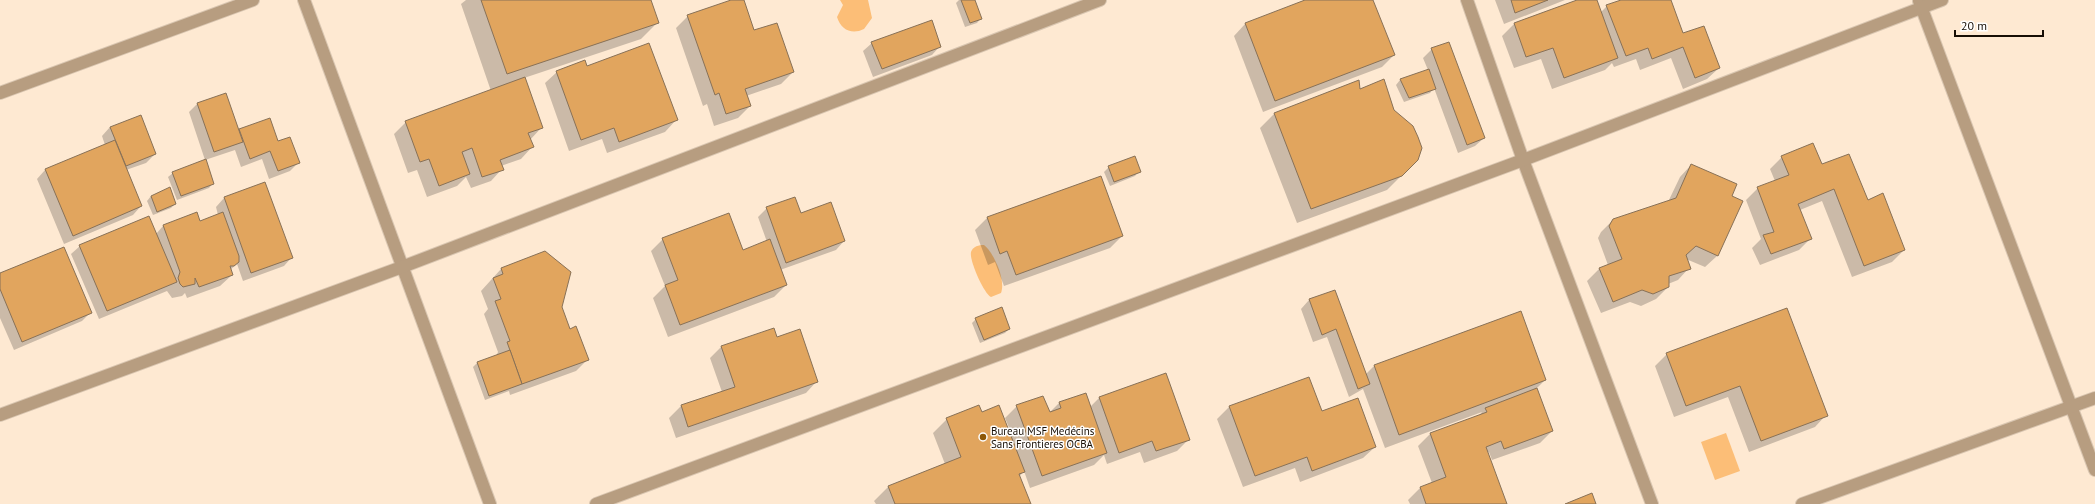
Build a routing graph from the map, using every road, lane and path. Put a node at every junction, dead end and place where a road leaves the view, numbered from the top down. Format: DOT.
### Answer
graph roads {
  1 [pos="253,0"];
  2 [pos="304,0"];
  3 [pos="1100,0"];
  4 [pos="1467,0"];
  5 [pos="1942,0"];
  6 [pos="1920,4"];
  7 [pos="0,93"];
  8 [pos="1523,160"];
  9 [pos="402,267"];
  10 [pos="2095,398"];
  11 [pos="2072,406"];
  12 [pos="0,415"];
  13 [pos="2095,470"];
  14 [pos="490,504"];
  15 [pos="596,504"];
  16 [pos="1652,504"];
  17 [pos="1802,504"];
  1 -- 7 [label="street"];
  2 -- 9 [label="street"];
  3 -- 9 [label="street"];
  4 -- 8 [label="street"];
  5 -- 6 [label="street"];
  6 -- 8 [label="street"];
  6 -- 11 [label="street"];
  8 -- 15 [label="street"];
  8 -- 16 [label="street"];
  9 -- 12 [label="street"];
  9 -- 14 [label="street"];
  10 -- 11 [label="street"];
  11 -- 13 [label="street"];
  11 -- 17 [label="street"];
}
